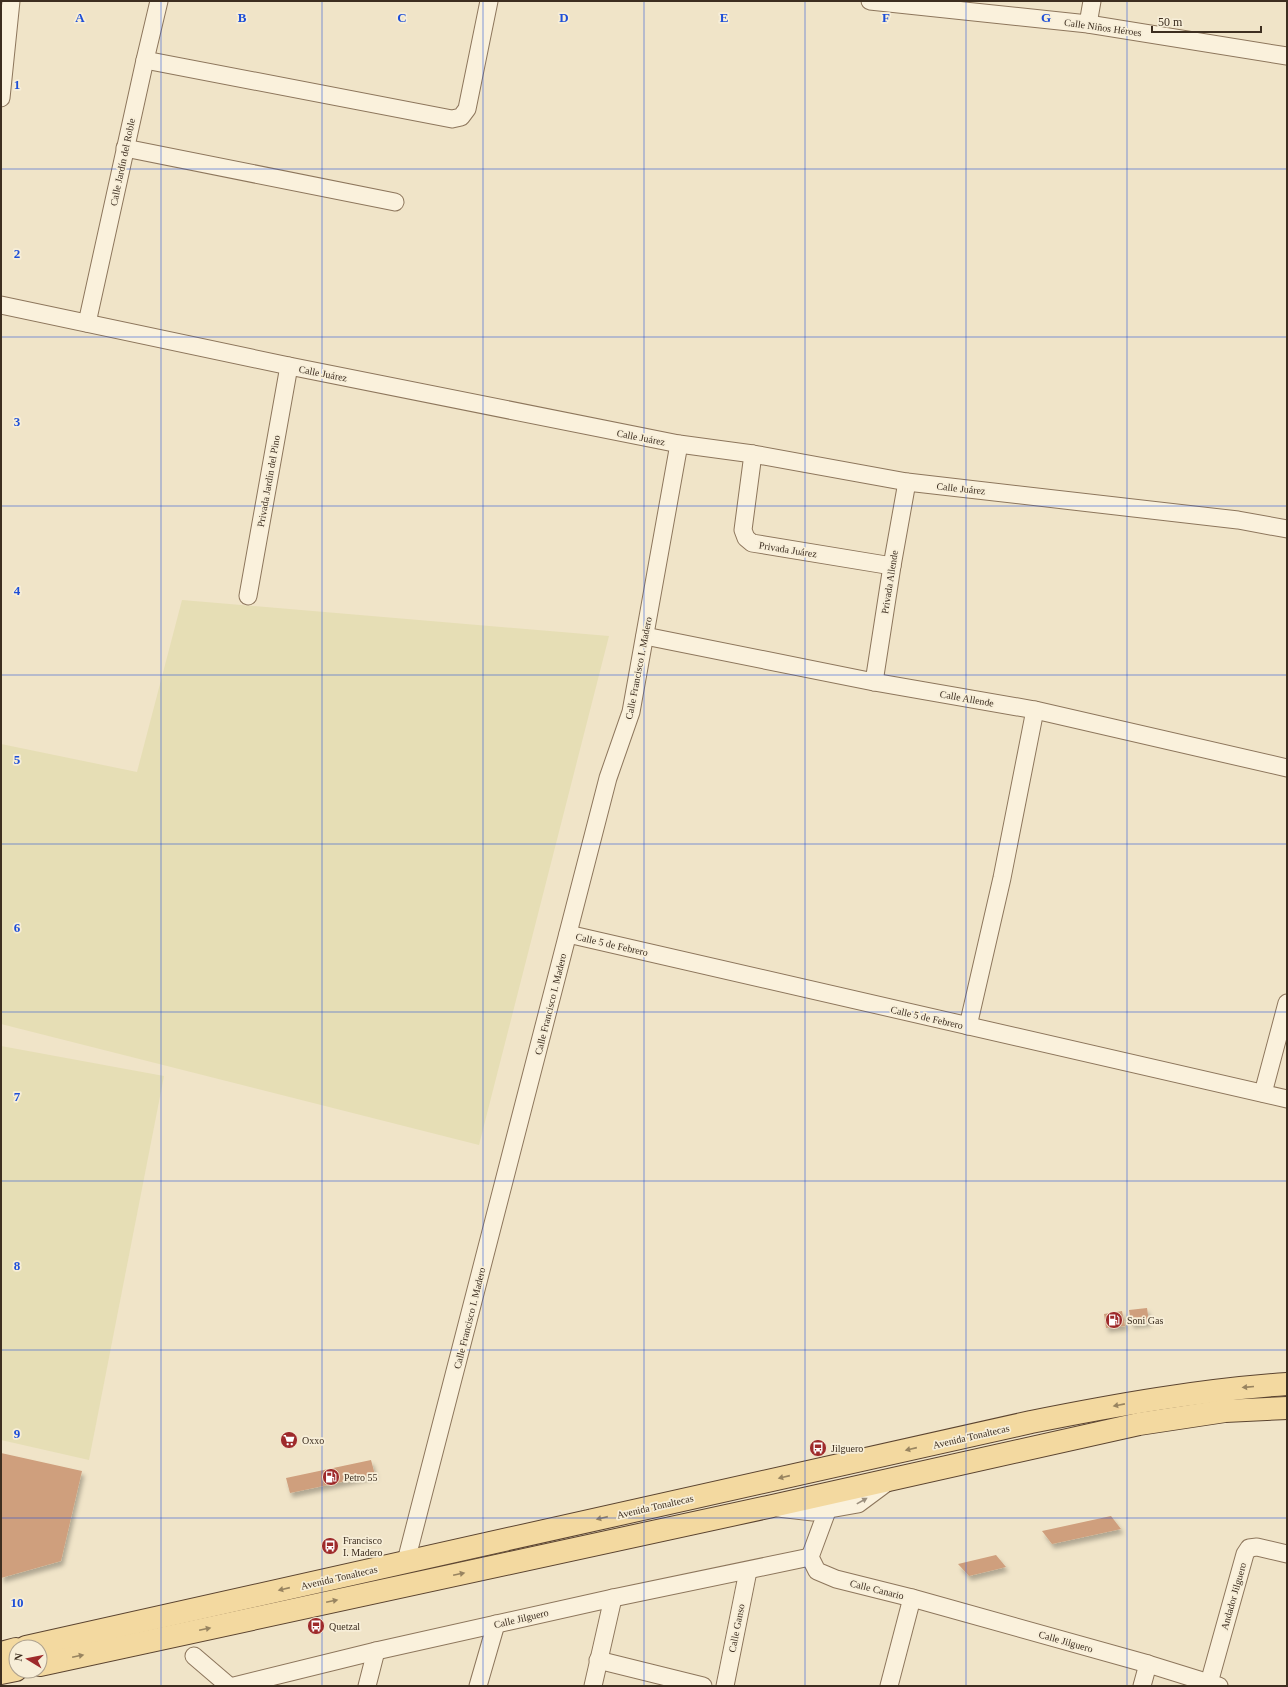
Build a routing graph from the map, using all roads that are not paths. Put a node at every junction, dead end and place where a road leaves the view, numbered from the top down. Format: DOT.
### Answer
graph roads {
  1 [pos="11,1"];
  2 [pos="159,1"];
  3 [pos="489,1"];
  4 [pos="870,1"];
  5 [pos="1092,1"];
  6 [pos="1088,24"];
  7 [pos="1287,56"];
  8 [pos="144,60"];
  9 [pos="1,98"];
  10 [pos="125,148"];
  11 [pos="395,202"];
  12 [pos="1,305"];
  13 [pos="87,323"];
  14 [pos="289,366"];
  15 [pos="679,444"];
  16 [pos="753,454"];
  17 [pos="907,482"];
  18 [pos="1287,529"];
  19 [pos="892,566"];
  20 [pos="248,596"];
  21 [pos="645,636"];
  22 [pos="874,682"];
  23 [pos="1035,710"];
  24 [pos="1287,768"];
  25 [pos="568,934"];
  26 [pos="1287,1003"];
  27 [pos="968,1026"];
  28 [pos="1263,1093"];
  29 [pos="1287,1099"];
  30 [pos="1287,1384"];
  31 [pos="1287,1408"];
  32 [pos="890,1480"];
  33 [pos="768,1506"];
  34 [pos="827,1511"];
  35 [pos="1287,1554"];
  36 [pos="810,1557"];
  37 [pos="406,1561"];
  38 [pos="748,1571"];
  39 [pos="613,1598"];
  40 [pos="912,1598"];
  41 [pos="496,1624"];
  42 [pos="48,1642"];
  43 [pos="376,1651"];
  44 [pos="194,1656"];
  45 [pos="598,1660"];
  46 [pos="48,1663"];
  47 [pos="1148,1664"];
  48 [pos="257,1683"];
  49 [pos="1214,1684"];
  50 [pos="229,1686"];
  51 [pos="234,1686"];
  52 [pos="366,1686"];
  53 [pos="478,1686"];
  54 [pos="593,1686"];
  55 [pos="703,1686"];
  56 [pos="725,1686"];
  57 [pos="889,1686"];
  58 [pos="1142,1686"];
  1 -- 9 [label="street"];
  2 -- 8 [label="street, Calle Jardín del Roble"];
  3 -- 8 [label="street"];
  4 -- 6 [label="street, Calle Niños Héroes"];
  5 -- 6 [label="street"];
  6 -- 7 [label="street, Calle Niños Héroes"];
  8 -- 10 [label="street, Calle Jardín del Roble"];
  10 -- 11 [label="street"];
  10 -- 13 [label="street, Calle Jardín del Roble"];
  12 -- 13 [label="street, Calle Juárez"];
  13 -- 14 [label="street, Calle Juárez"];
  14 -- 15 [label="street, Calle Juárez"];
  14 -- 20 [label="street, Privada Jardín del Pino"];
  15 -- 16 [label="street, Calle Juárez"];
  15 -- 21 [label="street, Calle Francisco I. Madero"];
  16 -- 17 [label="street, Calle Juárez"];
  16 -- 19 [label="street, Privada Juárez"];
  17 -- 18 [label="street, Calle Juárez"];
  17 -- 19 [label="street, Privada Allende"];
  19 -- 22 [label="street, Privada Allende"];
  21 -- 22 [label="street, Calle Allende"];
  21 -- 25 [label="street, Calle Francisco I. Madero"];
  22 -- 23 [label="street, Calle Allende"];
  23 -- 24 [label="street, Calle Allende"];
  23 -- 27 [label="street"];
  25 -- 27 [label="street, Calle 5 de Febrero"];
  25 -- 37 [label="street, Calle Francisco I. Madero"];
  26 -- 28 [label="street"];
  27 -- 28 [label="street, Calle 5 de Febrero"];
  28 -- 29 [label="street, Calle 5 de Febrero"];
  30 -- 37 [label="main road, Avenida Tonaltecas, one-way"];
  31 -- 32 [label="main road"];
  32 -- 33 [label="main road"];
  34 -- 32 [label="street, one-way"];
  33 -- 34 [label="street"];
  46 -- 33 [label="main road, one-way"];
  34 -- 36 [label="street"];
  35 -- 49 [label="street, Andador Jilguero"];
  36 -- 38 [label="street, Calle Jilguero"];
  36 -- 40 [label="street, Calle Canario"];
  37 -- 42 [label="main road, Avenida Tonaltecas, one-way"];
  38 -- 39 [label="street, Calle Jilguero"];
  38 -- 56 [label="street, Calle Ganso"];
  39 -- 41 [label="street, Calle Jilguero"];
  39 -- 45 [label="street"];
  40 -- 47 [label="street, Calle Jilguero"];
  40 -- 57 [label="street, Calle Canario"];
  41 -- 43 [label="street, Calle Jilguero"];
  41 -- 53 [label="street"];
  43 -- 48 [label="street, Calle Jilguero"];
  43 -- 52 [label="street"];
  44 -- 50 [label="street"];
  45 -- 54 [label="street"];
  45 -- 55 [label="street"];
  47 -- 49 [label="street, Calle Jilguero"];
  47 -- 58 [label="street"];
  48 -- 51 [label="street, Calle Jilguero"];
}
